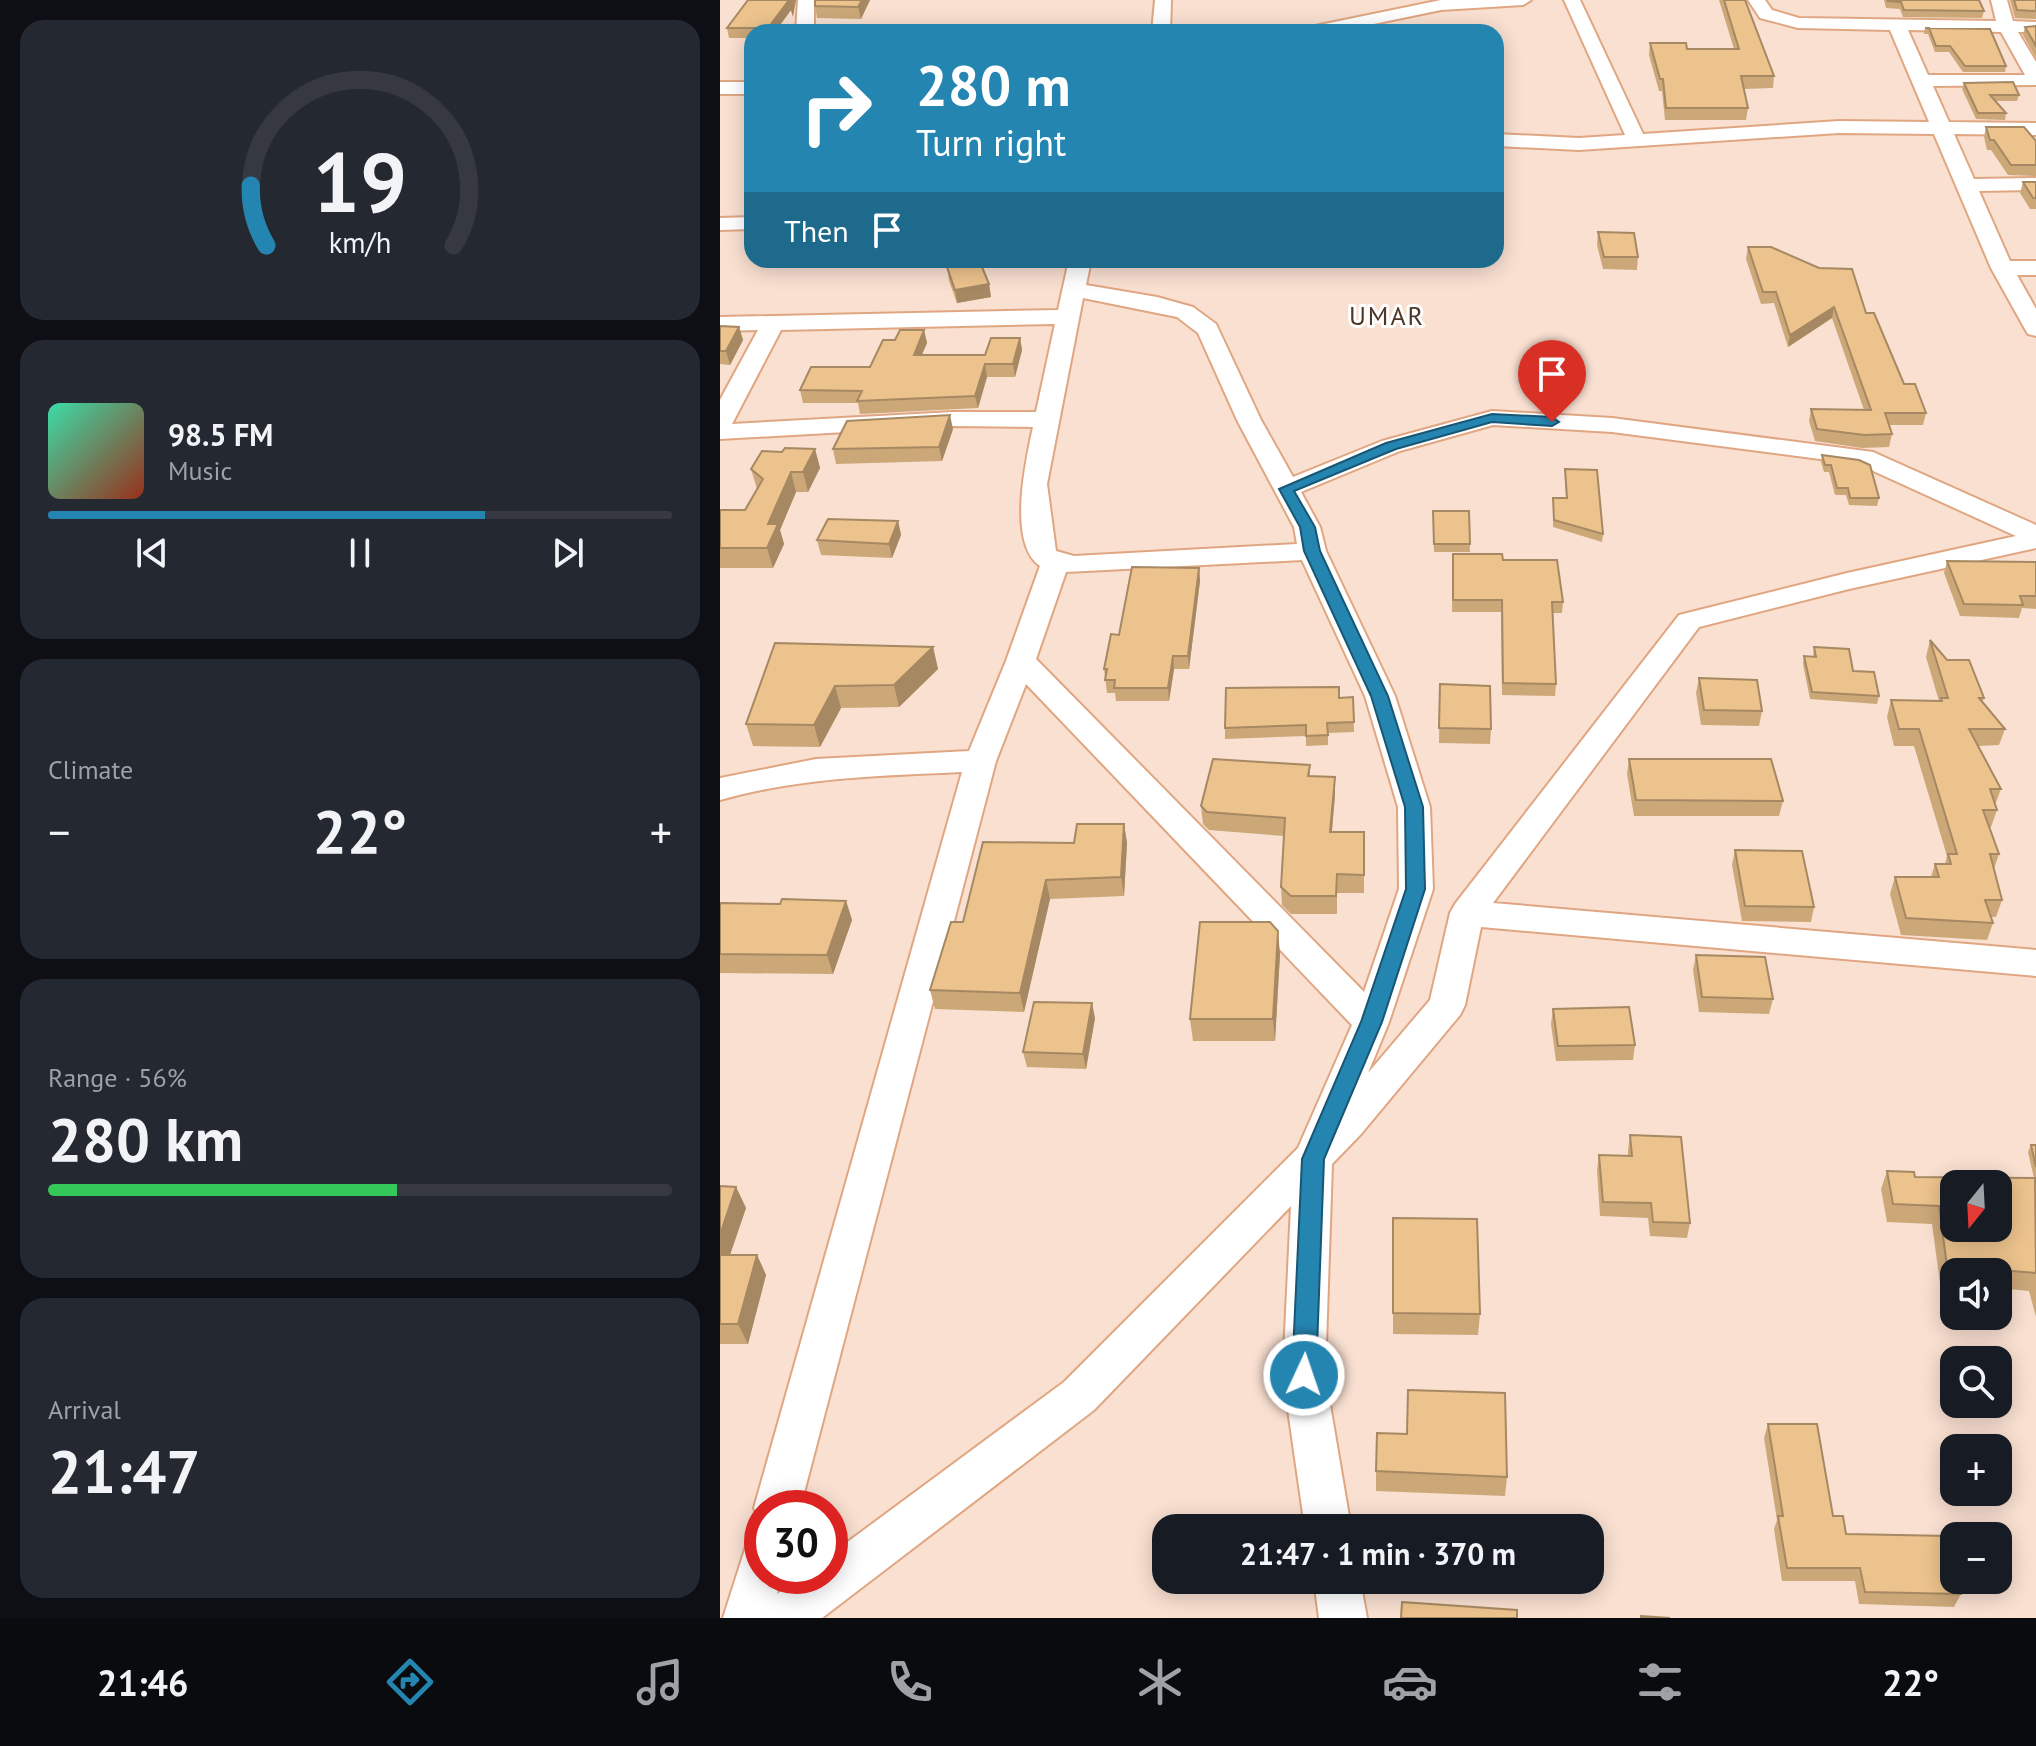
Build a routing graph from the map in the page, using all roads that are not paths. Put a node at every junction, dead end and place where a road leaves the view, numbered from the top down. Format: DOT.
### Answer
graph roads {
  1 [pos="806,0"];
  2 [pos="1163,0"];
  3 [pos="1420,0"];
  4 [pos="1523,0"];
  5 [pos="1572,0"];
  6 [pos="1756,0"];
  7 [pos="1999,0"];
  8 [pos="1441,5"];
  9 [pos="805,24"];
  10 [pos="1162,24"];
  11 [pos="1349,24"];
  12 [pos="1897,25"];
  13 [pos="2006,26"];
  14 [pos="2036,27"];
  15 [pos="2036,79"];
  16 [pos="1923,81"];
  17 [pos="720,88"];
  18 [pos="744,88"];
  19 [pos="1941,129"];
  20 [pos="2036,129"];
  21 [pos="1636,139"];
  22 [pos="1504,140"];
  23 [pos="2036,184"];
  24 [pos="1968,185"];
  25 [pos="744,223"];
  26 [pos="720,224"];
  27 [pos="2002,268"];
  28 [pos="2036,268"];
  29 [pos="1074,289"];
  30 [pos="773,323"];
  31 [pos="720,324"];
  32 [pos="2036,329"];
  33 [pos="1049,420"];
  34 [pos="720,423"];
  35 [pos="720,432"];
  36 [pos="1286,489"];
  37 [pos="2036,538"];
  38 [pos="1312,551"];
  39 [pos="1055,563"];
  40 [pos="1021,661"];
  41 [pos="980,761"];
  42 [pos="720,789"];
  43 [pos="1467,913"];
  44 [pos="2036,963"];
  45 [pos="1371,1022"];
  46 [pos="1313,1159"];
  47 [pos="782,1490"];
  48 [pos="1326,1514"];
  49 [pos="753,1594"];
  50 [pos="1339,1594"];
  51 [pos="747,1618"];
  52 [pos="784,1618"];
  53 [pos="1343,1618"];
  1 -- 9 [label="street"];
  2 -- 10 [label="street"];
  3 -- 8 [label="street"];
  4 -- 8 [label="street"];
  5 -- 21 [label="street"];
  6 -- 12 [label="street"];
  7 -- 13 [label="street"];
  8 -- 11 [label="street"];
  12 -- 13 [label="street"];
  12 -- 16 [label="street"];
  13 -- 14 [label="street"];
  13 -- 15 [label="street"];
  15 -- 16 [label="street"];
  16 -- 19 [label="street"];
  17 -- 18 [label="street"];
  19 -- 20 [label="street"];
  19 -- 21 [label="street"];
  19 -- 24 [label="street"];
  21 -- 22 [label="street"];
  23 -- 24 [label="street"];
  24 -- 27 [label="street"];
  25 -- 26 [label="street"];
  27 -- 28 [label="street"];
  27 -- 32 [label="street"];
  29 -- 30 [label="street"];
  29 -- 33 [label="street"];
  29 -- 36 [label="street"];
  30 -- 31 [label="street"];
  30 -- 34 [label="street"];
  33 -- 35 [label="street"];
  33 -- 39 [label="street"];
  36 -- 37 [label="street"];
  36 -- 38 [label="street"];
  37 -- 43 [label="street"];
  38 -- 39 [label="street"];
  38 -- 45 [label="street"];
  39 -- 40 [label="street"];
  40 -- 41 [label="street"];
  40 -- 45 [label="street"];
  41 -- 42 [label="street"];
  41 -- 47 [label="street"];
  43 -- 44 [label="street"];
  43 -- 46 [label="street"];
  45 -- 46 [label="street"];
  46 -- 48 [label="street"];
  46 -- 52 [label="street"];
  49 -- 51 [label="street"];
  50 -- 53 [label="street"];
}
